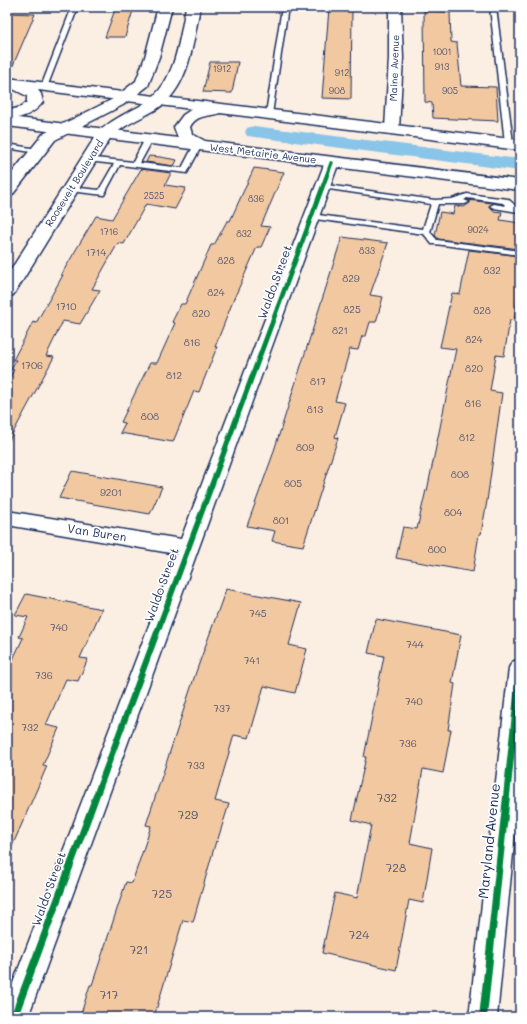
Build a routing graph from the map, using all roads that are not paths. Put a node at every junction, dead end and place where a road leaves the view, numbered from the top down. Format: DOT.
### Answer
graph roads {
  1 [pos="75,7"];
  2 [pos="165,7"];
  3 [pos="194,7"];
  4 [pos="285,7"];
  5 [pos="395,7"];
  6 [pos="493,7"];
  7 [pos="7,82"];
  8 [pos="44,87"];
  9 [pos="127,97"];
  10 [pos="158,100"];
  11 [pos="229,109"];
  12 [pos="269,114"];
  13 [pos="8,121"];
  14 [pos="65,128"];
  15 [pos="392,129"];
  16 [pos="106,134"];
  17 [pos="149,139"];
  18 [pos="515,144"];
  19 [pos="200,145"];
  20 [pos="7,146"];
  21 [pos="37,151"];
  22 [pos="88,159"];
  23 [pos="332,162"];
  24 [pos="118,163"];
  25 [pos="135,165"];
  26 [pos="10,183"];
  27 [pos="520,185"];
  28 [pos="322,186"];
  29 [pos="70,189"];
  30 [pos="453,201"];
  31 [pos="435,202"];
  32 [pos="465,202"];
  33 [pos="494,206"];
  34 [pos="518,210"];
  35 [pos="311,216"];
  36 [pos="426,232"];
  37 [pos="520,253"];
  38 [pos="7,291"];
  39 [pos="7,518"];
  40 [pos="187,548"];
  41 [pos="520,668"];
  42 [pos="14,1017"];
  43 [pos="483,1017"];
  1 -- 8 [label="lane"];
  2 -- 9 [label="main road"];
  3 -- 10 [label="main road, Roosevelt Boulevard"];
  4 -- 12 [label="lane"];
  5 -- 15 [label="street, Maine Avenue"];
  6 -- 18 [label="lane"];
  7 -- 8 [label="main road"];
  7 -- 13 [label="main road"];
  8 -- 9 [label="main road"];
  9 -- 10 [label="main road"];
  9 -- 14 [label="main road"];
  10 -- 11 [label="main road"];
  10 -- 16 [label="main road, Roosevelt Boulevard"];
  11 -- 12 [label="main road"];
  11 -- 19 [label="main road"];
  12 -- 15 [label="main road"];
  13 -- 14 [label="main road, West Metairie Avenue"];
  14 -- 16 [label="main road, West Metairie Avenue"];
  14 -- 21 [label="main road"];
  15 -- 18 [label="main road"];
  16 -- 17 [label="main road, West Metairie Avenue"];
  16 -- 22 [label="main road, Roosevelt Boulevard"];
  17 -- 19 [label="main road, West Metairie Avenue"];
  17 -- 25 [label="lane"];
  19 -- 23 [label="main road, West Metairie Avenue"];
  19 -- 25 [label="lane"];
  20 -- 21 [label="lane"];
  21 -- 26 [label="main road"];
  22 -- 24 [label="lane"];
  22 -- 29 [label="main road, Roosevelt Boulevard"];
  23 -- 27 [label="main road, West Metairie Avenue"];
  23 -- 28 [label="street, Waldo Street"];
  24 -- 25 [label="lane"];
  24 -- 29 [label="lane"];
  28 -- 31 [label="lane"];
  28 -- 35 [label="street, Waldo Street"];
  29 -- 38 [label="main road, Roosevelt Boulevard"];
  30 -- 31 [label="lane"];
  30 -- 32 [label="lane"];
  30 -- 34 [label="lane"];
  31 -- 36 [label="lane"];
  33 -- 34 [label="lane"];
  35 -- 36 [label="lane"];
  35 -- 40 [label="street, Waldo Street"];
  36 -- 37 [label="lane"];
  39 -- 40 [label="street, Van Buren"];
  40 -- 42 [label="street, Waldo Street"];
  41 -- 43 [label="street, Maryland Avenue"];
}
